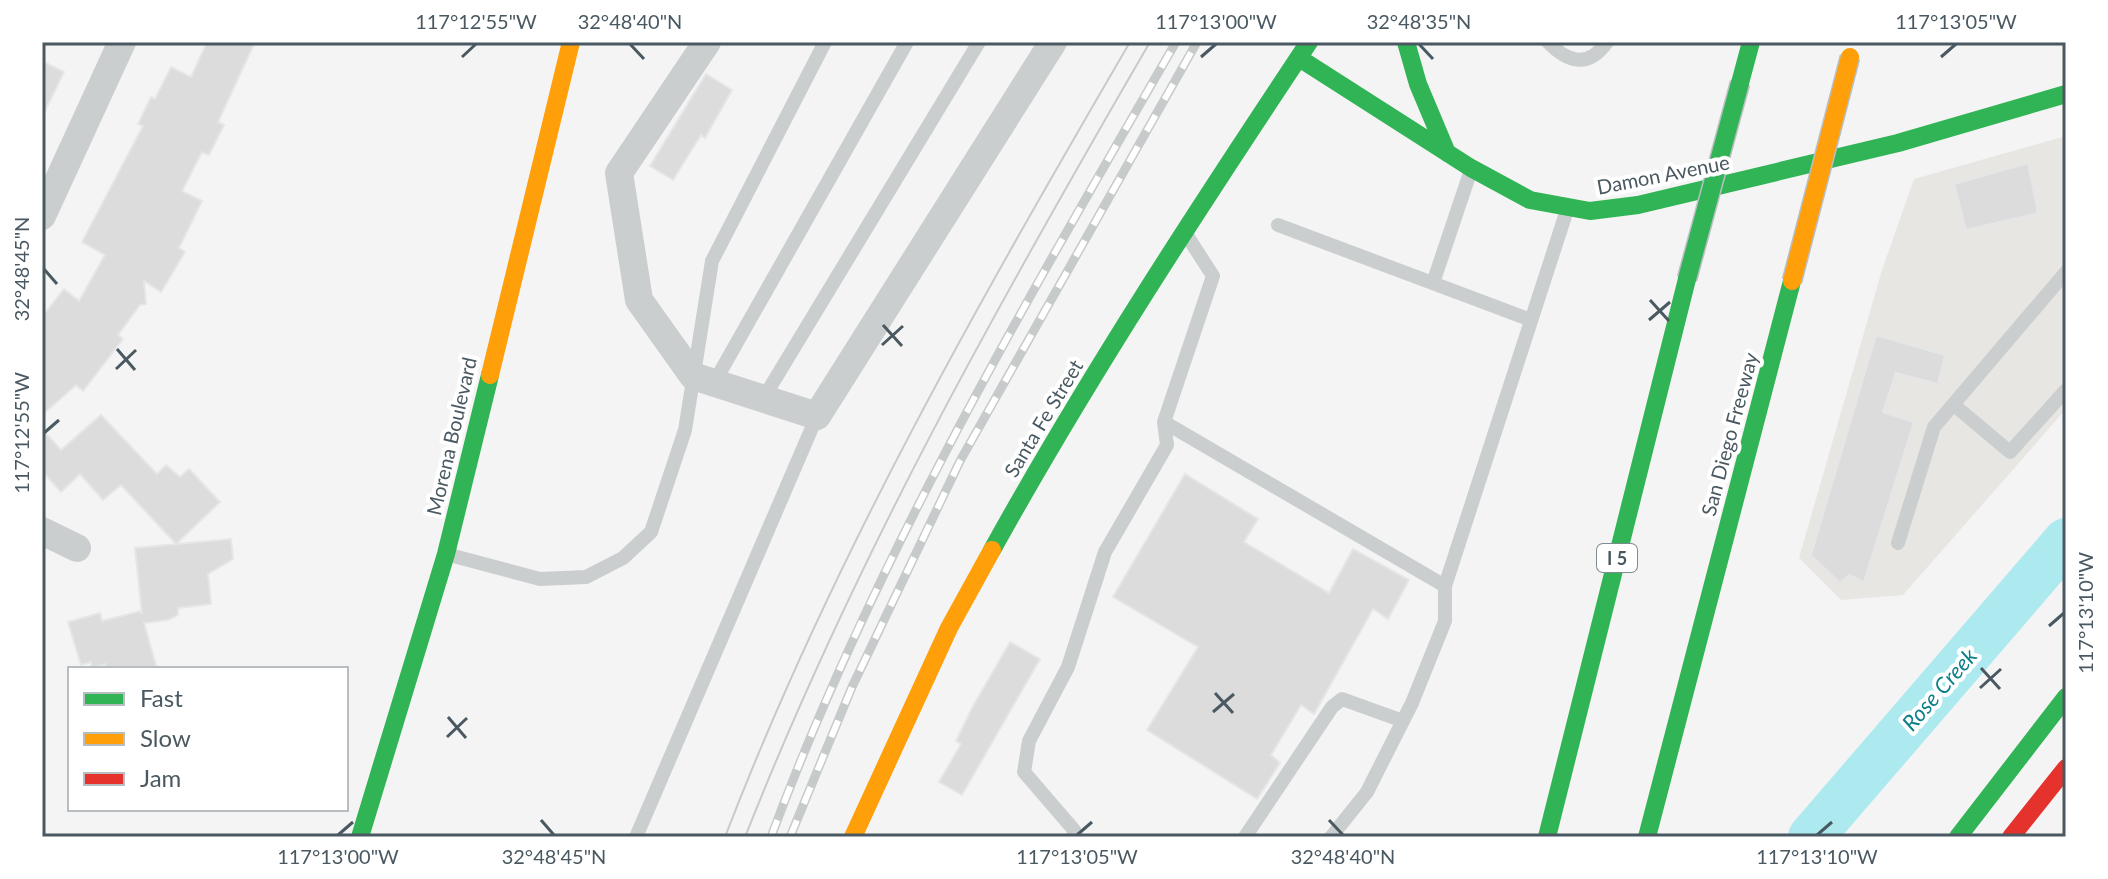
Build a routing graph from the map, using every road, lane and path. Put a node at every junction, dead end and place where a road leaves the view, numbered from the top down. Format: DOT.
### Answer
graph roads {
  1 [pos="122,42"];
  2 [pos="571,42"];
  3 [pos="707,42"];
  4 [pos="825,42"];
  5 [pos="907,42"];
  6 [pos="979,42"];
  7 [pos="1053,42"];
  8 [pos="1406,42"];
  9 [pos="1548,42"];
  10 [pos="1607,42"];
  11 [pos="1751,42"];
  12 [pos="1304,50"];
  13 [pos="1852,50"];
  14 [pos="2066,94"];
  15 [pos="1447,153"];
  16 [pos="1471,168"];
  17 [pos="1568,209"];
  18 [pos="42,216"];
  19 [pos="1278,225"];
  20 [pos="1184,230"];
  21 [pos="2066,272"];
  22 [pos="1433,283"];
  23 [pos="1531,320"];
  24 [pos="704,380"];
  25 [pos="2066,390"];
  26 [pos="763,399"];
  27 [pos="1954,405"];
  28 [pos="817,416"];
  29 [pos="1164,422"];
  30 [pos="42,531"];
  31 [pos="1898,543"];
  32 [pos="77,548"];
  33 [pos="446,554"];
  34 [pos="1445,586"];
  35 [pos="2066,697"];
  36 [pos="1403,721"];
  37 [pos="2066,768"];
  38 [pos="1078,835"];
  39 [pos="360,837"];
  40 [pos="636,837"];
  41 [pos="853,837"];
  42 [pos="1245,837"];
  43 [pos="1331,837"];
  44 [pos="1547,837"];
  45 [pos="1647,837"];
  46 [pos="1958,837"];
  47 [pos="2011,837"];
  1 -- 18 [label="street"];
  2 -- 33 [label="main road, Morena Boulevard"];
  3 -- 24 [label="street"];
  4 -- 24 [label="lane"];
  5 -- 24 [label="lane"];
  6 -- 26 [label="lane"];
  7 -- 28 [label="street"];
  8 -- 15 [label="main road"];
  9 -- 10 [label="lane"];
  11 -- 44 [label="main road, I 5, bridge"];
  12 -- 15 [label="main road, Damon Avenue"];
  12 -- 20 [label="main road, Santa Fe Street"];
  13 -- 45 [label="main road, San Diego Freeway, bridge"];
  14 -- 17 [label="main road, Damon Avenue"];
  15 -- 16 [label="main road, Damon Avenue"];
  16 -- 17 [label="main road, Damon Avenue"];
  16 -- 22 [label="lane"];
  17 -- 23 [label="lane"];
  19 -- 22 [label="lane"];
  20 -- 29 [label="lane"];
  20 -- 41 [label="main road, Santa Fe Street"];
  21 -- 27 [label="lane"];
  22 -- 23 [label="lane"];
  23 -- 34 [label="lane"];
  24 -- 26 [label="street"];
  24 -- 33 [label="lane"];
  25 -- 27 [label="lane"];
  26 -- 28 [label="street"];
  27 -- 31 [label="lane"];
  28 -- 40 [label="lane"];
  29 -- 34 [label="lane"];
  29 -- 38 [label="lane"];
  30 -- 32 [label="street"];
  33 -- 39 [label="main road, Morena Boulevard"];
  34 -- 36 [label="lane"];
  35 -- 46 [label="main road"];
  36 -- 42 [label="lane"];
  36 -- 43 [label="lane"];
  37 -- 47 [label="main road"];
}
